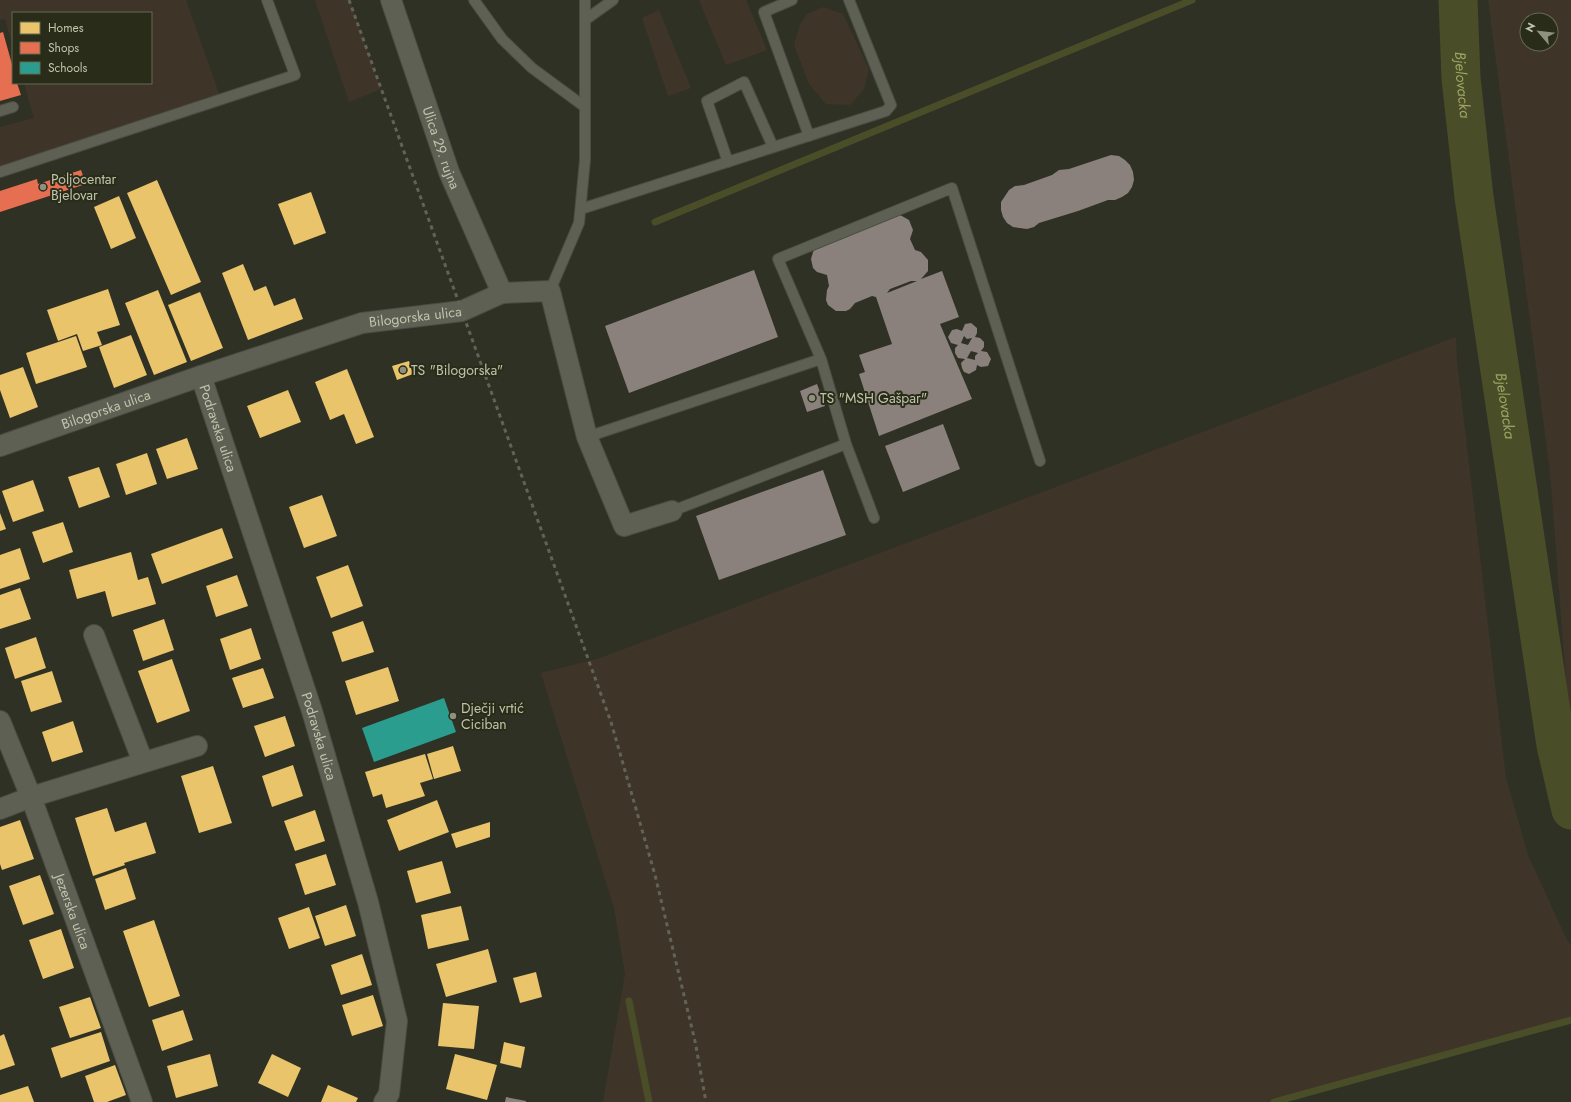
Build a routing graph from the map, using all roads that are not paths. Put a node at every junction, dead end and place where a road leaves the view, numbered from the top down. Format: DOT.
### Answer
graph roads {
  1 [pos="267,0"];
  2 [pos="391,0"];
  3 [pos="474,0"];
  4 [pos="585,0"];
  5 [pos="613,0"];
  6 [pos="792,0"];
  7 [pos="848,0"];
  8 [pos="585,20"];
  9 [pos="13,107"];
  10 [pos="585,107"];
  11 [pos="0,111"];
  12 [pos="809,136"];
  13 [pos="773,147"];
  14 [pos="728,162"];
  15 [pos="0,172"];
  16 [pos="581,209"];
  17 [pos="550,291"];
  18 [pos="502,293"];
  19 [pos="821,360"];
  20 [pos="201,376"];
  21 [pos="587,437"];
  22 [pos="846,444"];
  23 [pos="0,446"];
  24 [pos="1040,461"];
  25 [pos="672,511"];
  26 [pos="874,518"];
  27 [pos="94,635"];
  28 [pos="0,721"];
  29 [pos="197,746"];
  30 [pos="143,762"];
  31 [pos="31,797"];
  32 [pos="0,809"];
  33 [pos="142,1102"];
  34 [pos="384,1102"];
  1 -- 15 [label="lane"];
  2 -- 18 [label="street, Ulica 29. rujna"];
  3 -- 10 [label="lane"];
  4 -- 8 [label="lane"];
  5 -- 8 [label="lane"];
  6 -- 12 [label="lane"];
  7 -- 12 [label="lane"];
  8 -- 10 [label="lane"];
  9 -- 11 [label="lane"];
  10 -- 16 [label="lane"];
  12 -- 13 [label="lane"];
  13 -- 14 [label="lane"];
  13 -- 14 [label="lane"];
  14 -- 16 [label="lane"];
  16 -- 17 [label="lane"];
  17 -- 18 [label="street, Bilogorska ulica"];
  17 -- 21 [label="street"];
  18 -- 20 [label="street, Bilogorska ulica"];
  19 -- 21 [label="lane"];
  19 -- 22 [label="lane"];
  19 -- 24 [label="lane"];
  20 -- 23 [label="street, Bilogorska ulica"];
  20 -- 34 [label="street, Podravska ulica"];
  21 -- 25 [label="street"];
  22 -- 25 [label="lane"];
  22 -- 26 [label="lane"];
  27 -- 30 [label="street"];
  28 -- 31 [label="street, Jezerska ulica"];
  29 -- 30 [label="street"];
  30 -- 31 [label="street"];
  31 -- 32 [label="street"];
  31 -- 33 [label="street, Jezerska ulica"];
}
